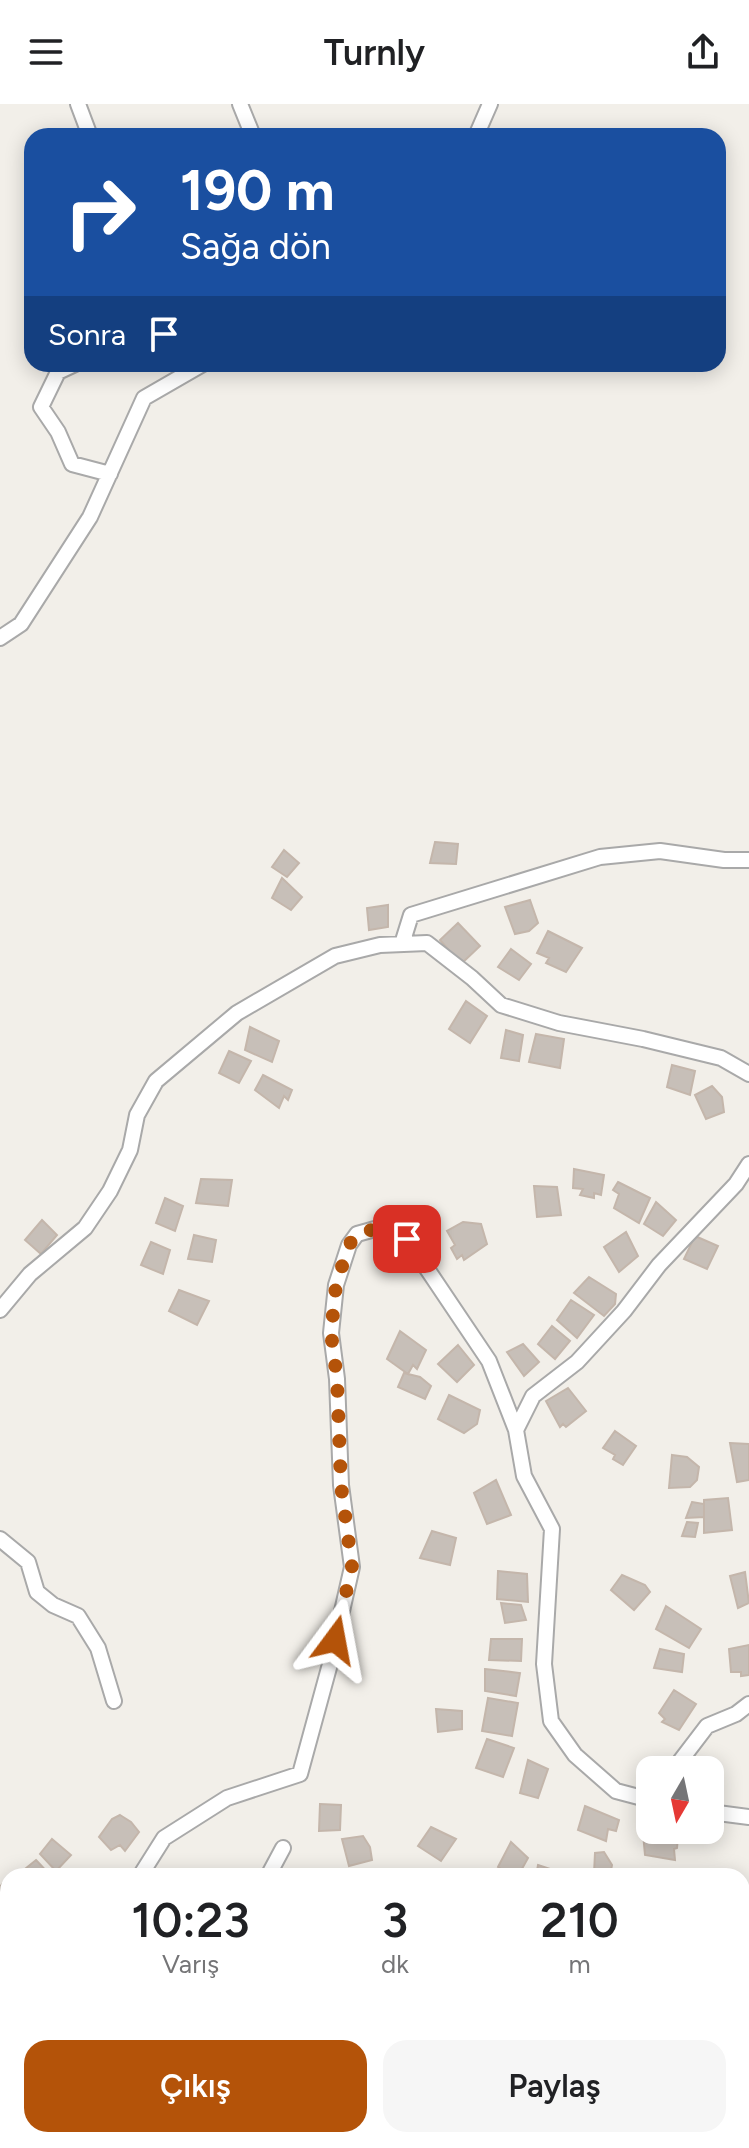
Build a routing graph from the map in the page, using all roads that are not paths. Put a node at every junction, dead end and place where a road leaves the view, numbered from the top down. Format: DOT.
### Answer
graph roads {
  1 [pos="78,104"];
  2 [pos="240,104"];
  3 [pos="490,104"];
  4 [pos="87,128"];
  5 [pos="250,128"];
  6 [pos="480,128"];
  7 [pos="58,372"];
  8 [pos="189,372"];
  9 [pos="110,474"];
  10 [pos="2,635"];
  11 [pos="749,860"];
  12 [pos="402,944"];
  13 [pos="749,1074"];
  14 [pos="749,1164"];
  15 [pos="0,1310"];
  16 [pos="516,1430"];
  17 [pos="0,1539"];
  18 [pos="114,1701"];
  19 [pos="749,1704"];
  20 [pos="684,1756"];
  21 [pos="636,1796"];
  22 [pos="724,1813"];
  23 [pos="749,1817"];
  24 [pos="283,1848"];
  25 [pos="145,1868"];
  26 [pos="272,1868"];
  1 -- 4 [label="street"];
  2 -- 5 [label="street"];
  3 -- 6 [label="street"];
  7 -- 9 [label="street"];
  8 -- 9 [label="street"];
  9 -- 10 [label="street"];
  11 -- 12 [label="street"];
  12 -- 13 [label="street"];
  12 -- 15 [label="street"];
  14 -- 16 [label="street"];
  16 -- 21 [label="street"];
  16 -- 25 [label="street"];
  17 -- 18 [label="street"];
  19 -- 20 [label="street"];
  22 -- 23 [label="street"];
  24 -- 26 [label="street"];
}
